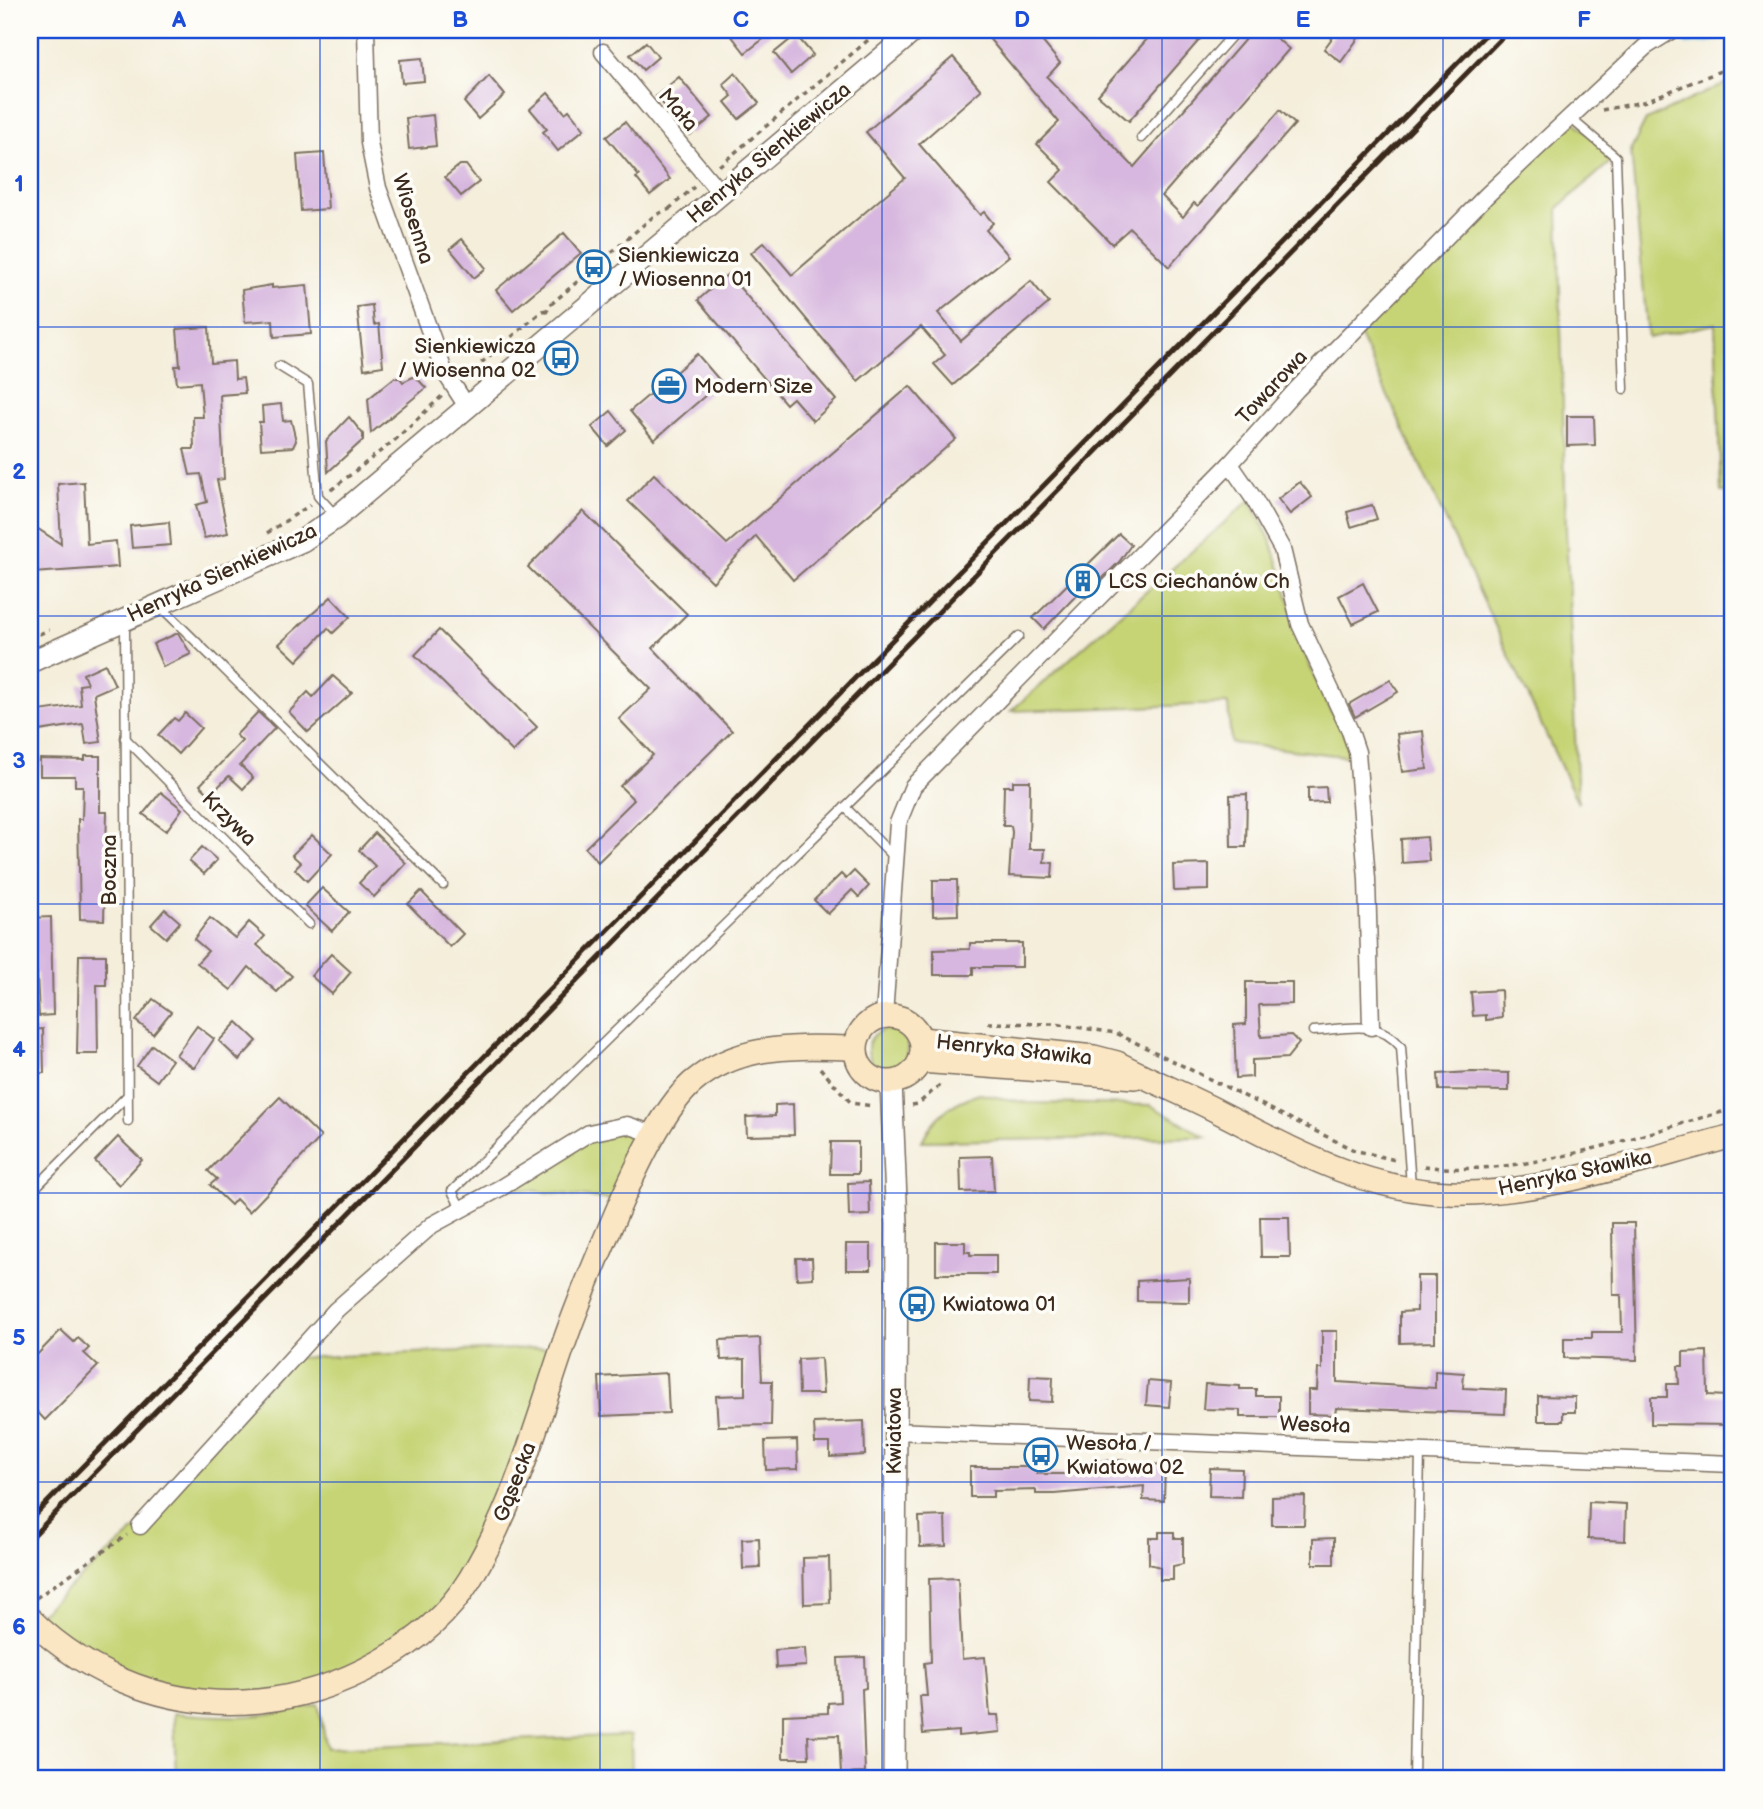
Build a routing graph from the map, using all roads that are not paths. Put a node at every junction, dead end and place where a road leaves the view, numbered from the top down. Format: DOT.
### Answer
graph roads {
  1 [pos="366,30"];
  2 [pos="915,30"];
  3 [pos="1237,30"];
  4 [pos="1672,30"];
  5 [pos="603,52"];
  6 [pos="1569,117"];
  7 [pos="1141,138"];
  8 [pos="721,194"];
  9 [pos="279,366"];
  10 [pos="1625,389"];
  11 [pos="468,408"];
  12 [pos="1230,464"];
  13 [pos="326,506"];
  14 [pos="159,604"];
  15 [pos="125,619"];
  16 [pos="1019,636"];
  17 [pos="30,662"];
  18 [pos="125,738"];
  19 [pos="845,807"];
  20 [pos="895,858"];
  21 [pos="443,885"];
  22 [pos="309,925"];
  23 [pos="884,1016"];
  24 [pos="1371,1027"];
  25 [pos="1313,1031"];
  26 [pos="855,1048"];
  27 [pos="920,1050"];
  28 [pos="891,1082"];
  29 [pos="127,1096"];
  30 [pos="128,1121"];
  31 [pos="654,1135"];
  32 [pos="1733,1136"];
  33 [pos="1411,1190"];
  34 [pos="30,1193"];
  35 [pos="461,1208"];
  36 [pos="894,1431"];
  37 [pos="1420,1451"];
  38 [pos="1733,1464"];
  39 [pos="140,1526"];
  40 [pos="30,1615"];
  41 [pos="894,1779"];
  42 [pos="1414,1779"];
  1 -- 11 [label="street, Wiosenna"];
  2 -- 8 [label="street, Henryka Sienkiewicza"];
  3 -- 7 [label="lane"];
  4 -- 6 [label="street, Towarowa"];
  5 -- 8 [label="street, Mała"];
  6 -- 10 [label="lane"];
  6 -- 12 [label="street, Towarowa"];
  8 -- 11 [label="street, Henryka Sienkiewicza"];
  9 -- 13 [label="lane"];
  11 -- 13 [label="street, Henryka Sienkiewicza"];
  12 -- 20 [label="street, Towarowa"];
  12 -- 24 [label="street"];
  13 -- 14 [label="street, Henryka Sienkiewicza"];
  14 -- 15 [label="street, Henryka Sienkiewicza"];
  14 -- 21 [label="lane"];
  15 -- 17 [label="street, Henryka Sienkiewicza"];
  15 -- 18 [label="lane, Boczna"];
  16 -- 19 [label="lane"];
  18 -- 22 [label="lane, Krzywa"];
  18 -- 29 [label="lane, Boczna"];
  19 -- 20 [label="lane"];
  19 -- 35 [label="lane"];
  20 -- 23 [label="street"];
  23 -- 26 [label="main road"];
  23 -- 27 [label="main road"];
  24 -- 25 [label="lane"];
  24 -- 33 [label="lane"];
  26 -- 28 [label="main road"];
  26 -- 31 [label="main road, Gąsecka"];
  27 -- 28 [label="main road"];
  27 -- 33 [label="main road, Henryka Sławika"];
  28 -- 36 [label="street, Kwiatowa"];
  29 -- 30 [label="lane, Boczna"];
  29 -- 34 [label="lane"];
  31 -- 35 [label="street"];
  31 -- 40 [label="main road, Gąsecka"];
  32 -- 33 [label="main road, Henryka Sławika"];
  35 -- 39 [label="street"];
  36 -- 37 [label="street, Wesoła"];
  36 -- 41 [label="street, Kwiatowa"];
  37 -- 38 [label="street, Wesoła"];
  37 -- 42 [label="lane"];
}
